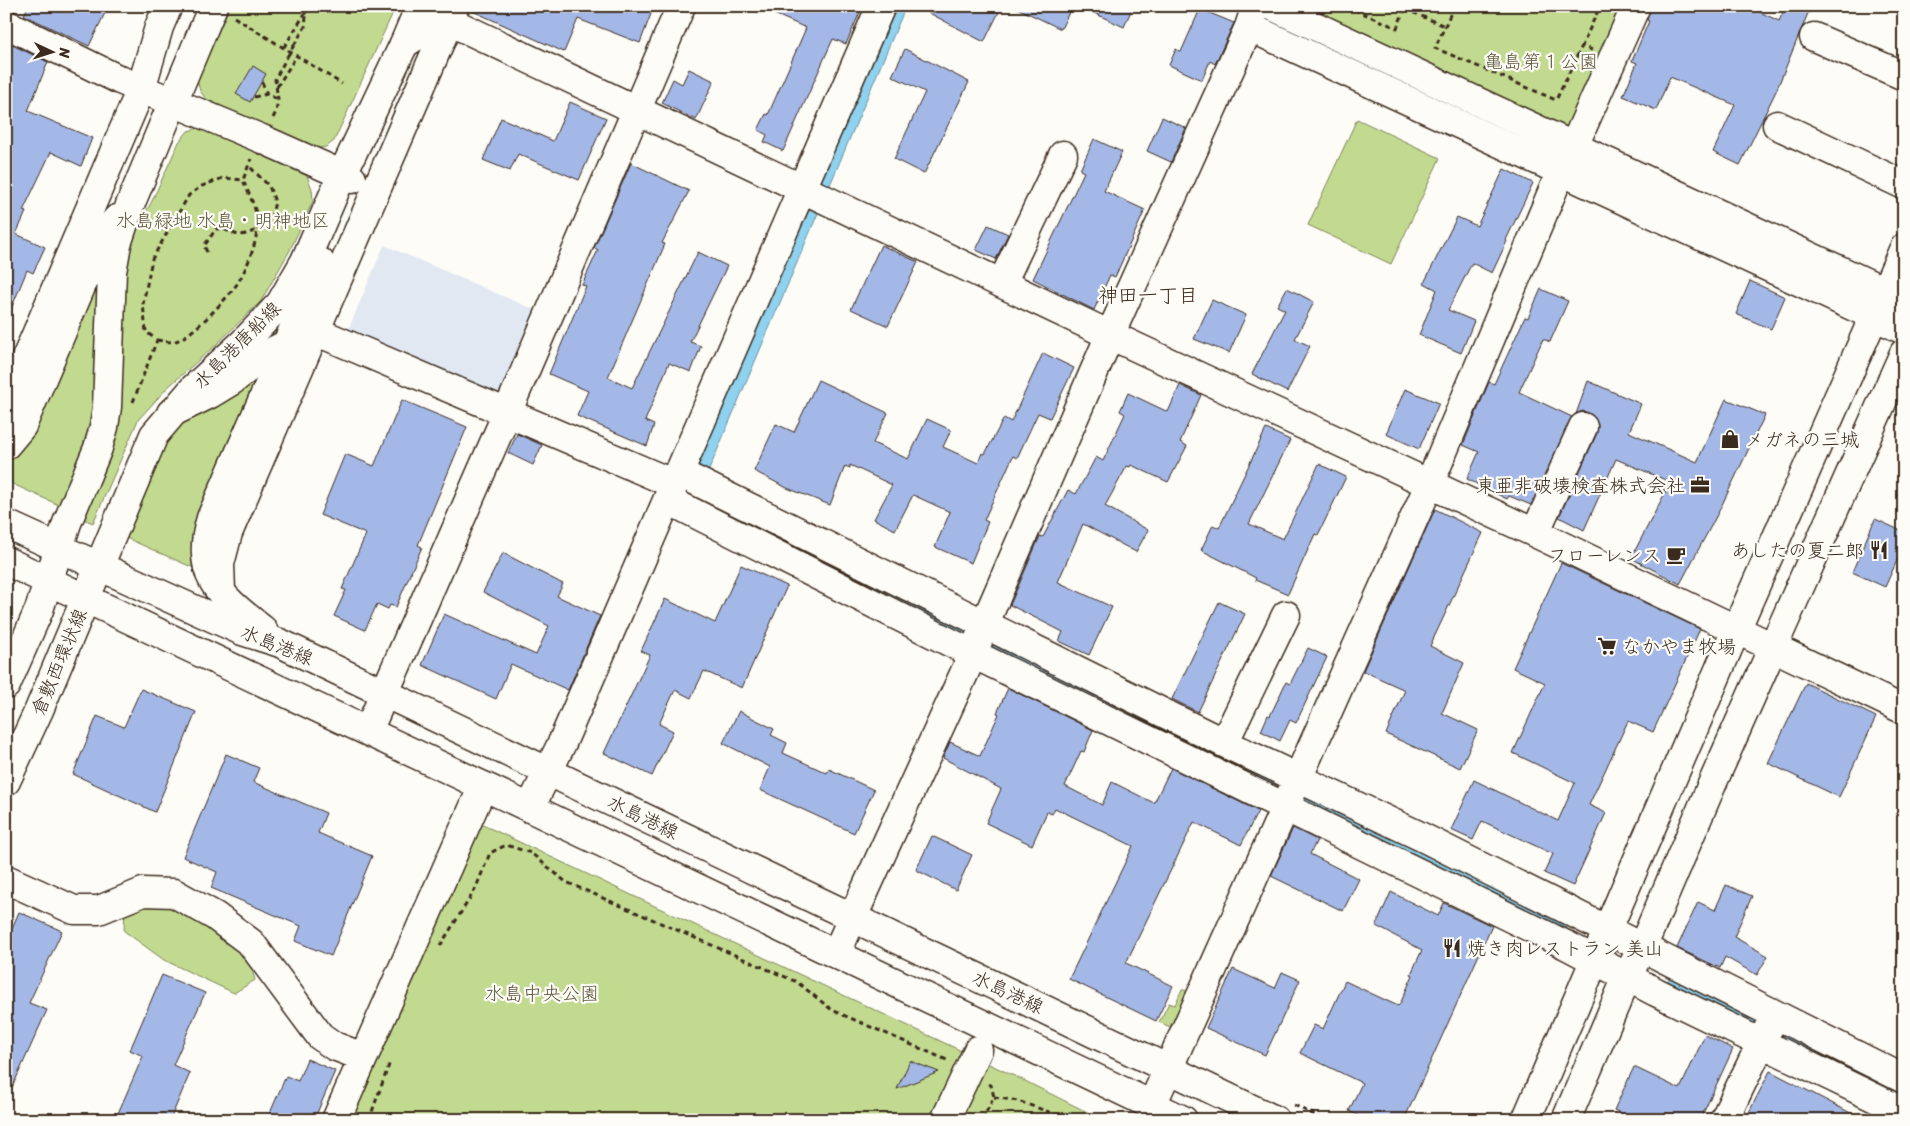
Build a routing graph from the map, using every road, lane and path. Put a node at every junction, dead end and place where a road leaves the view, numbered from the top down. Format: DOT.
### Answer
graph roads {
  1 [pos="168,6"];
  2 [pos="307,6"];
  3 [pos="420,6"];
  4 [pos="681,6"];
  5 [pos="881,6"];
  6 [pos="1346,6"];
  7 [pos="1454,6"];
  8 [pos="1636,6"];
  9 [pos="1406,8"];
  10 [pos="222,10"];
  11 [pos="450,11"];
  12 [pos="1259,11"];
  13 [pos="306,12"];
  14 [pos="6,24"];
  15 [pos="1445,26"];
  16 [pos="1814,37"];
  17 [pos="404,44"];
  18 [pos="1582,46"];
  19 [pos="284,47"];
  20 [pos="297,56"];
  21 [pos="1904,76"];
  22 [pos="262,82"];
  23 [pos="342,84"];
  24 [pos="276,87"];
  25 [pos="141,89"];
  26 [pos="267,94"];
  27 [pos="254,97"];
  28 [pos="278,99"];
  29 [pos="173,102"];
  30 [pos="636,110"];
  31 [pos="271,120"];
  32 [pos="1777,124"];
  33 [pos="1063,155"];
  34 [pos="252,158"];
  35 [pos="1570,160"];
  36 [pos="248,165"];
  37 [pos="347,177"];
  38 [pos="243,180"];
  39 [pos="1904,185"];
  40 [pos="813,194"];
  41 [pos="130,205"];
  42 [pos="258,229"];
  43 [pos="1904,248"];
  44 [pos="207,252"];
  45 [pos="1002,284"];
  46 [pos="1894,295"];
  47 [pos="306,300"];
  48 [pos="1874,316"];
  49 [pos="316,330"];
  50 [pos="1904,330"];
  51 [pos="1110,335"];
  52 [pos="157,340"];
  53 [pos="286,344"];
  54 [pos="1904,353"];
  55 [pos="132,404"];
  56 [pos="6,405"];
  57 [pos="171,413"];
  58 [pos="507,413"];
  59 [pos="1583,427"];
  60 [pos="6,445"];
  61 [pos="683,484"];
  62 [pos="1429,484"];
  63 [pos="6,524"];
  64 [pos="1535,533"];
  65 [pos="59,548"];
  66 [pos="6,561"];
  67 [pos="98,566"];
  68 [pos="48,580"];
  69 [pos="221,591"];
  70 [pos="86,598"];
  71 [pos="1286,615"];
  72 [pos="1736,630"];
  73 [pos="979,639"];
  74 [pos="280,643"];
  75 [pos="1773,647"];
  76 [pos="6,685"];
  77 [pos="385,693"];
  78 [pos="1904,710"];
  79 [pos="368,731"];
  80 [pos="1224,743"];
  81 [pos="548,772"];
  82 [pos="6,781"];
  83 [pos="483,786"];
  84 [pos="1291,792"];
  85 [pos="530,808"];
  86 [pos="6,879"];
  87 [pos="853,918"];
  88 [pos="1608,931"];
  89 [pos="440,948"];
  90 [pos="1642,948"];
  91 [pos="836,954"];
  92 [pos="1595,960"];
  93 [pos="1627,977"];
  94 [pos="1768,1029"];
  95 [pos="393,1055"];
  96 [pos="364,1057"];
  97 [pos="973,1060"];
  98 [pos="1169,1068"];
  99 [pos="1904,1079"];
  100 [pos="994,1096"];
  101 [pos="1152,1105"];
  102 [pos="1904,1112"];
  103 [pos="1570,1114"];
  104 [pos="336,1120"];
  105 [pos="369,1120"];
  106 [pos="945,1120"];
  107 [pos="1063,1120"];
  108 [pos="1183,1120"];
  109 [pos="1275,1120"];
  110 [pos="1526,1120"];
  111 [pos="1724,1120"];
  1 -- 25 [label="street"];
  2 -- 13 [label="path"];
  3 -- 17 [label="street, 水島港唐船線"];
  4 -- 30 [label="street"];
  5 -- 40 [label="street"];
  6 -- 9 [label="path"];
  7 -- 15 [label="path"];
  8 -- 35 [label="street"];
  9 -- 15 [label="path"];
  10 -- 19 [label="path"];
  10 -- 29 [label="street"];
  11 -- 17 [label="street"];
  11 -- 30 [label="street"];
  11 -- 49 [label="street"];
  12 -- 35 [label="street"];
  12 -- 35 [label="street"];
  12 -- 51 [label="street"];
  13 -- 19 [label="path"];
  13 -- 24 [label="path, bridge"];
  14 -- 25 [label="street"];
  15 -- 18 [label="path"];
  16 -- 21 [label="street"];
  17 -- 37 [label="street, 水島港唐船線"];
  19 -- 20 [label="path"];
  20 -- 23 [label="path"];
  20 -- 24 [label="path"];
  22 -- 26 [label="path"];
  24 -- 28 [label="path"];
  25 -- 29 [label="street"];
  25 -- 56 [label="street"];
  26 -- 27 [label="path"];
  26 -- 28 [label="path"];
  28 -- 31 [label="path"];
  29 -- 37 [label="street"];
  29 -- 41 [label="street"];
  30 -- 40 [label="street"];
  30 -- 58 [label="street"];
  32 -- 39 [label="street"];
  33 -- 45 [label="street"];
  34 -- 36 [label="path"];
  35 -- 46 [label="street"];
  35 -- 48 [label="street"];
  35 -- 62 [label="street"];
  36 -- 38 [label="path"];
  36 -- 42 [label="path"];
  37 -- 47 [label="street"];
  37 -- 57 [label="street, 水島港唐船線"];
  38 -- 42 [label="path"];
  38 -- 52 [label="path"];
  40 -- 45 [label="street"];
  40 -- 61 [label="street"];
  41 -- 60 [label="street"];
  41 -- 65 [label="street"];
  42 -- 44 [label="path"];
  42 -- 52 [label="path"];
  43 -- 46 [label="street"];
  45 -- 51 [label="street"];
  46 -- 48 [label="street"];
  47 -- 49 [label="street"];
  47 -- 53 [label="street"];
  48 -- 50 [label="street"];
  48 -- 72 [label="street"];
  49 -- 53 [label="street"];
  49 -- 58 [label="street"];
  49 -- 69 [label="street"];
  51 -- 62 [label="street"];
  51 -- 73 [label="street"];
  52 -- 55 [label="path"];
  53 -- 57 [label="street"];
  53 -- 69 [label="street"];
  54 -- 75 [label="street"];
  57 -- 67 [label="street, 水島港唐船線"];
  58 -- 61 [label="street"];
  58 -- 77 [label="street"];
  59 -- 64 [label="street"];
  61 -- 73 [label="street"];
  61 -- 73 [label="street"];
  61 -- 81 [label="street"];
  62 -- 64 [label="street"];
  62 -- 84 [label="street"];
  63 -- 65 [label="street, 水島港線"];
  64 -- 72 [label="street"];
  65 -- 67 [label="street, 水島港線"];
  65 -- 68 [label="street, 倉敷西環状線"];
  66 -- 68 [label="street, 水島港線"];
  67 -- 70 [label="street, 水島港唐船線"];
  67 -- 74 [label="street, 水島港線"];
  68 -- 70 [label="street, 水島港線"];
  68 -- 76 [label="street, 倉敷西環状線"];
  69 -- 74 [label="street"];
  70 -- 79 [label="street, 水島港線"];
  70 -- 82 [label="street, 倉敷西環状線"];
  71 -- 80 [label="street"];
  72 -- 75 [label="street"];
  72 -- 88 [label="street"];
  73 -- 80 [label="street"];
  73 -- 84 [label="street"];
  73 -- 87 [label="street"];
  74 -- 77 [label="street, 水島港線"];
  75 -- 78 [label="street"];
  75 -- 90 [label="street"];
  77 -- 79 [label="street"];
  77 -- 81 [label="street, 水島港線"];
  79 -- 83 [label="street, 水島港線"];
  80 -- 84 [label="street"];
  81 -- 85 [label="street"];
  81 -- 87 [label="street, 水島港線"];
  83 -- 85 [label="street, 水島港線"];
  83 -- 96 [label="street"];
  84 -- 88 [label="street"];
  84 -- 92 [label="street"];
  84 -- 98 [label="street"];
  85 -- 91 [label="street, 水島港線"];
  86 -- 96 [label="street"];
  87 -- 91 [label="street"];
  87 -- 98 [label="street, 水島港線"];
  88 -- 90 [label="street"];
  88 -- 92 [label="street"];
  89 -- 97 [label="path"];
  90 -- 93 [label="street"];
  90 -- 94 [label="street"];
  91 -- 101 [label="street, 水島港線"];
  92 -- 93 [label="street"];
  92 -- 110 [label="street"];
  93 -- 94 [label="street"];
  93 -- 103 [label="street"];
  94 -- 99 [label="street"];
  94 -- 102 [label="street"];
  94 -- 111 [label="street"];
  95 -- 105 [label="path"];
  96 -- 104 [label="street"];
  97 -- 106 [label="street"];
  98 -- 101 [label="street"];
  98 -- 109 [label="street, 水島港線"];
  100 -- 107 [label="path"];
  101 -- 108 [label="street, 水島港線"];
}
